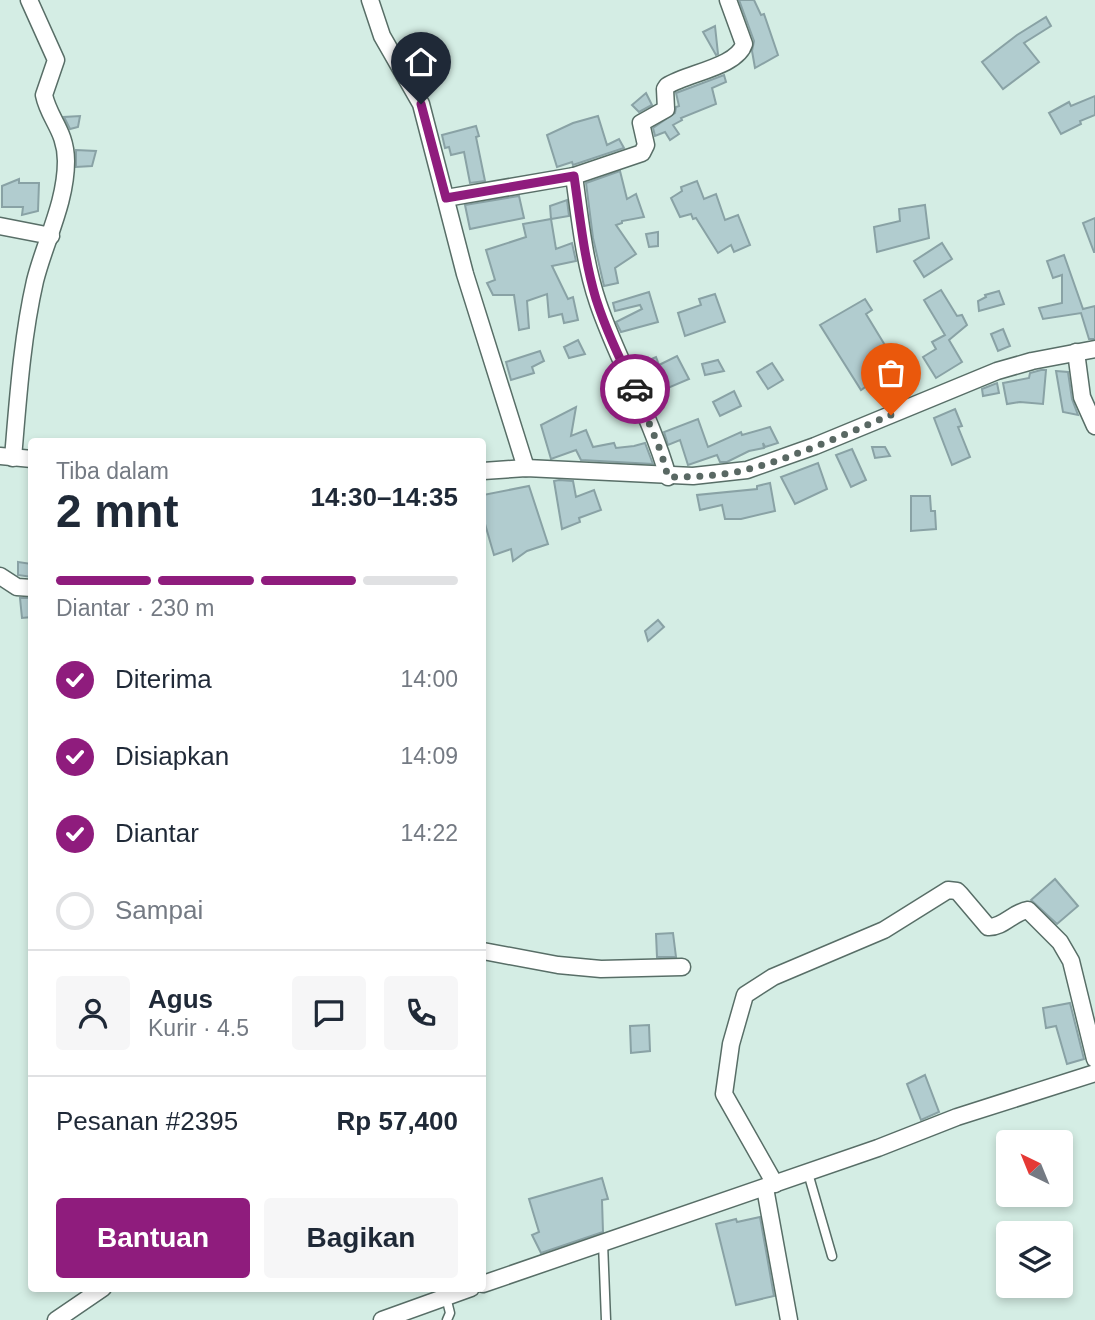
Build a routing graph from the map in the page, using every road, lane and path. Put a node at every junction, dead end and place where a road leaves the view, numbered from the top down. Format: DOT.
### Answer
graph roads {
  1 [pos="29,0"];
  2 [pos="370,0"];
  3 [pos="728,0"];
  4 [pos="574,176"];
  5 [pos="446,198"];
  6 [pos="0,226"];
  7 [pos="51,236"];
  8 [pos="1095,349"];
  9 [pos="1076,352"];
  10 [pos="1095,426"];
  11 [pos="7,457"];
  12 [pos="28,459"];
  13 [pos="526,468"];
  14 [pos="486,471"];
  15 [pos="668,477"];
  16 [pos="0,576"];
  17 [pos="28,588"];
  18 [pos="486,952"];
  19 [pos="682,967"];
  20 [pos="1095,1059"];
  21 [pos="1095,1073"];
  22 [pos="808,1173"];
  23 [pos="770,1186"];
  24 [pos="603,1241"];
  25 [pos="832,1256"];
  26 [pos="486,1283"];
  27 [pos="97,1292"];
  28 [pos="460,1292"];
  29 [pos="446,1297"];
  30 [pos="55,1320"];
  31 [pos="382,1320"];
  32 [pos="447,1320"];
  33 [pos="606,1320"];
  34 [pos="789,1320"];
  1 -- 7 [label="street"];
  2 -- 5 [label="street"];
  3 -- 4 [label="street"];
  4 -- 5 [label="street"];
  4 -- 15 [label="street"];
  5 -- 13 [label="street"];
  6 -- 7 [label="street"];
  7 -- 11 [label="street"];
  8 -- 9 [label="street"];
  9 -- 10 [label="street"];
  9 -- 15 [label="street"];
  11 -- 12 [label="street"];
  13 -- 14 [label="street"];
  13 -- 15 [label="street"];
  16 -- 17 [label="street"];
  18 -- 19 [label="street"];
  20 -- 23 [label="street"];
  21 -- 22 [label="street"];
  22 -- 23 [label="street"];
  22 -- 25 [label="lane"];
  23 -- 24 [label="street"];
  23 -- 34 [label="street"];
  24 -- 26 [label="street"];
  24 -- 33 [label="lane"];
  27 -- 30 [label="street"];
  28 -- 29 [label="street"];
  29 -- 31 [label="street"];
  29 -- 32 [label="lane"];
}
